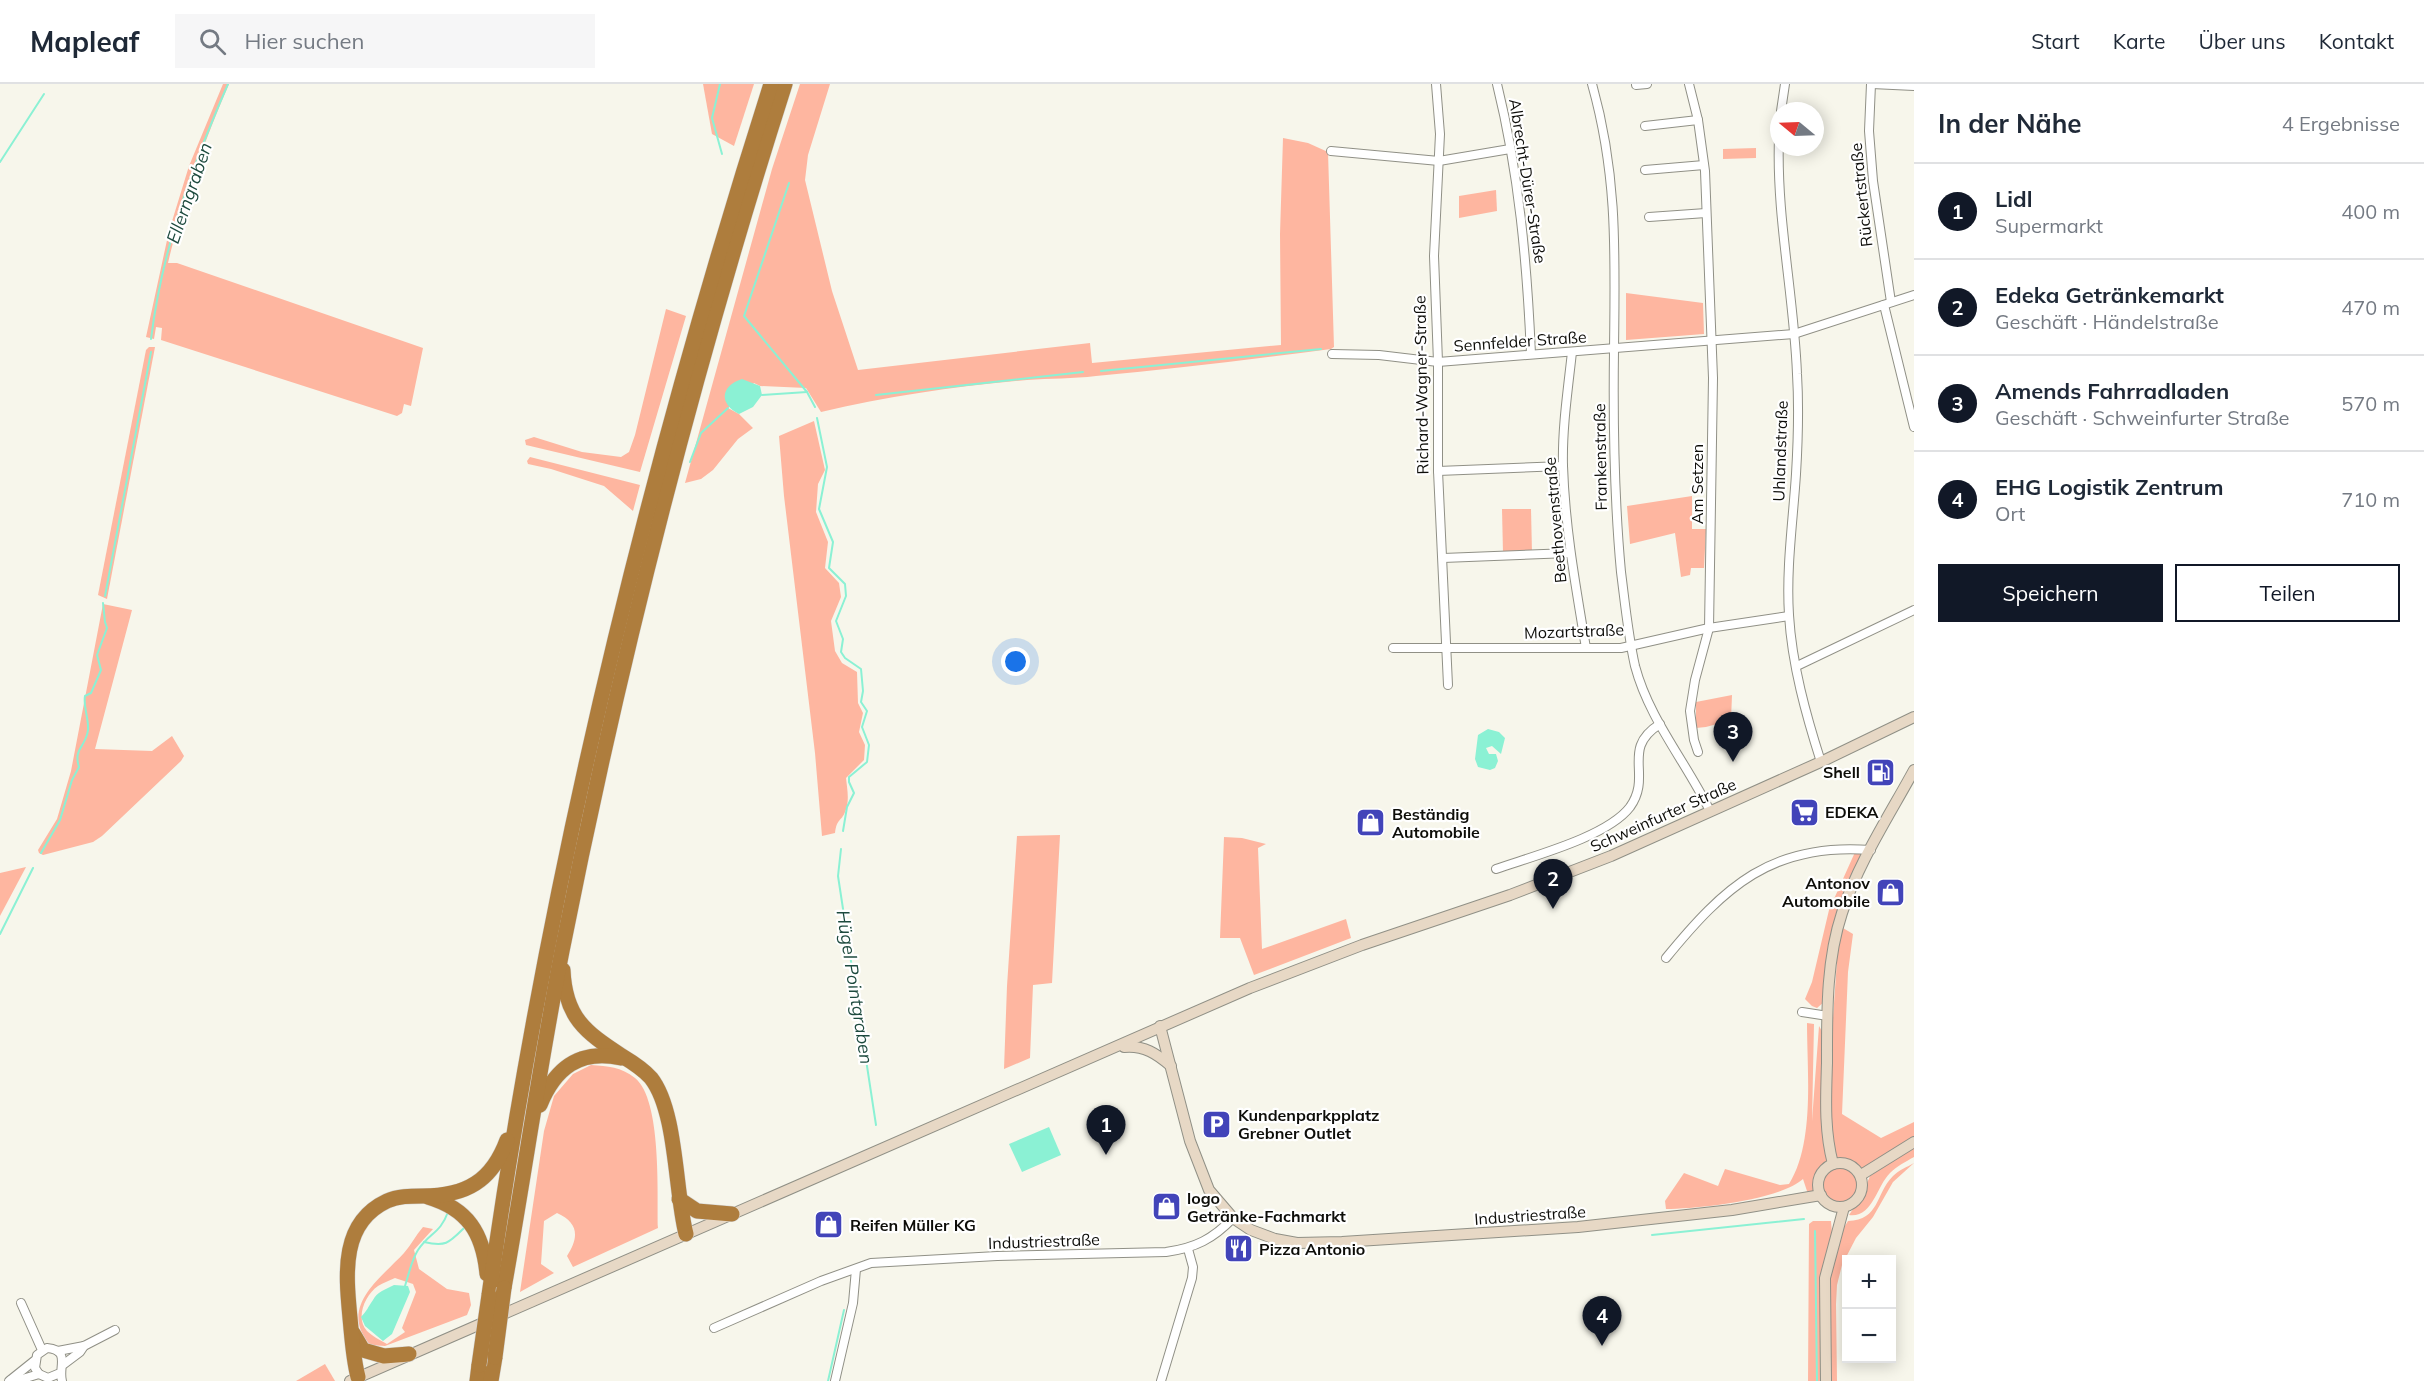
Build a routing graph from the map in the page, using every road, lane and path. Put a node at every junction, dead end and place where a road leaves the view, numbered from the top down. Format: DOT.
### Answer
graph roads {
  1 [pos="771,84"];
  2 [pos="785,84"];
  3 [pos="1436,84"];
  4 [pos="1497,84"];
  5 [pos="1592,84"];
  6 [pos="1647,84"];
  7 [pos="1689,84"];
  8 [pos="1785,84"];
  9 [pos="1872,84"];
  10 [pos="1888,84"];
  11 [pos="1636,85"];
  12 [pos="1914,86"];
  13 [pos="1782,102"];
  14 [pos="1698,120"];
  15 [pos="1644,126"];
  16 [pos="1510,149"];
  17 [pos="1331,151"];
  18 [pos="1779,156"];
  19 [pos="1439,161"];
  20 [pos="1704,165"];
  21 [pos="1645,170"];
  22 [pos="1706,213"];
  23 [pos="1649,217"];
  24 [pos="1914,295"];
  25 [pos="1888,303"];
  26 [pos="1794,334"];
  27 [pos="1711,340"];
  28 [pos="1614,348"];
  29 [pos="1572,352"];
  30 [pos="1332,354"];
  31 [pos="1531,354"];
  32 [pos="1438,362"];
  33 [pos="1914,427"];
  34 [pos="666,464"];
  35 [pos="1563,466"];
  36 [pos="1438,471"];
  37 [pos="656,502"];
  38 [pos="1570,553"];
  39 [pos="1443,558"];
  40 [pos="1914,610"];
  41 [pos="1789,616"];
  42 [pos="1710,628"];
  43 [pos="1631,645"];
  44 [pos="1393,648"];
  45 [pos="1445,648"];
  46 [pos="1586,648"];
  47 [pos="1797,666"];
  48 [pos="1448,685"];
  49 [pos="1914,717"];
  50 [pos="1660,724"];
  51 [pos="1698,752"];
  52 [pos="1821,762"];
  53 [pos="1914,770"];
  54 [pos="1710,811"];
  55 [pos="1871,850"];
  56 [pos="1496,869"];
  57 [pos="562,952"];
  58 [pos="1666,958"];
  59 [pos="1802,1012"];
  60 [pos="1828,1016"];
  61 [pos="1160,1026"];
  62 [pos="1112,1049"];
  63 [pos="629,1060"];
  64 [pos="1172,1066"];
  65 [pos="519,1106"];
  66 [pos="531,1125"];
  67 [pos="1914,1142"];
  68 [pos="1833,1164"];
  69 [pos="1861,1175"];
  70 [pos="1821,1195"];
  71 [pos="425,1196"];
  72 [pos="679,1199"];
  73 [pos="1844,1207"];
  74 [pos="732,1214"];
  75 [pos="1233,1218"];
  76 [pos="686,1234"];
  77 [pos="1188,1249"];
  78 [pos="856,1269"];
  79 [pos="489,1295"];
  80 [pos="21,1303"];
  81 [pos="714,1328"];
  82 [pos="116,1330"];
  83 [pos="351,1330"];
  84 [pos="84,1346"];
  85 [pos="42,1350"];
  86 [pos="58,1351"];
  87 [pos="409,1354"];
  88 [pos="34,1361"];
  89 [pos="64,1364"];
  90 [pos="39,1374"];
  91 [pos="61,1377"];
  92 [pos="50,1379"];
  93 [pos="354,1379"];
  94 [pos="10,1381"];
  95 [pos="477,1381"];
  96 [pos="491,1381"];
  97 [pos="835,1381"];
  98 [pos="1161,1381"];
  99 [pos="1826,1381"];
  1 -- 34 [label="highway"];
  2 -- 34 [label="highway"];
  3 -- 19 [label="street, Richard-Wagner-Straße"];
  4 -- 16 [label="street, Albrecht-Dürer-Straße"];
  5 -- 28 [label="street, Frankenstraße"];
  6 -- 11 [label="street"];
  7 -- 14 [label="street, Am Setzen"];
  8 -- 13 [label="street"];
  9 -- 10 [label="street"];
  9 -- 25 [label="street, Rückertstraße"];
  10 -- 12 [label="street"];
  14 -- 15 [label="street"];
  14 -- 20 [label="street, Am Setzen"];
  16 -- 19 [label="street"];
  16 -- 31 [label="street, Albrecht-Dürer-Straße"];
  17 -- 19 [label="street"];
  18 -- 26 [label="street, Uhlandstraße"];
  19 -- 32 [label="street, Richard-Wagner-Straße"];
  20 -- 21 [label="street"];
  20 -- 22 [label="street, Am Setzen"];
  22 -- 23 [label="street"];
  22 -- 27 [label="street, Am Setzen"];
  24 -- 25 [label="street, Sennfelder Straße"];
  25 -- 26 [label="street, Sennfelder Straße"];
  25 -- 33 [label="street, Rückertstraße"];
  26 -- 27 [label="street, Sennfelder Straße"];
  26 -- 41 [label="street, Uhlandstraße"];
  27 -- 28 [label="street, Sennfelder Straße"];
  27 -- 42 [label="street, Am Setzen"];
  28 -- 29 [label="street, Sennfelder Straße"];
  28 -- 43 [label="street, Frankenstraße"];
  29 -- 31 [label="street, Sennfelder Straße"];
  29 -- 35 [label="street, Beethovenstraße"];
  30 -- 32 [label="street, Sennfelder Straße"];
  31 -- 32 [label="street, Sennfelder Straße"];
  32 -- 36 [label="street, Richard-Wagner-Straße"];
  34 -- 37 [label="highway"];
  35 -- 36 [label="street"];
  35 -- 38 [label="street, Beethovenstraße"];
  36 -- 39 [label="street, Richard-Wagner-Straße"];
  37 -- 57 [label="highway"];
  37 -- 65 [label="highway"];
  38 -- 39 [label="street"];
  38 -- 46 [label="street, Beethovenstraße"];
  39 -- 45 [label="street, Richard-Wagner-Straße"];
  40 -- 47 [label="street"];
  41 -- 42 [label="street, Mozartstraße"];
  41 -- 47 [label="street, Uhlandstraße"];
  42 -- 43 [label="street, Mozartstraße"];
  42 -- 51 [label="street, Am Setzen"];
  43 -- 46 [label="street, Mozartstraße"];
  43 -- 50 [label="street, Frankenstraße"];
  44 -- 45 [label="street, Mozartstraße"];
  45 -- 46 [label="street, Mozartstraße"];
  45 -- 48 [label="street, Richard-Wagner-Straße"];
  47 -- 52 [label="street, Uhlandstraße"];
  49 -- 52 [label="main road, Schweinfurter Straße"];
  50 -- 54 [label="street, Frankenstraße"];
  50 -- 56 [label="street"];
  52 -- 54 [label="main road, Schweinfurter Straße"];
  53 -- 55 [label="main road"];
  54 -- 61 [label="main road, Schweinfurter Straße"];
  55 -- 58 [label="street"];
  55 -- 60 [label="main road"];
  57 -- 63 [label="highway"];
  57 -- 66 [label="highway"];
  59 -- 60 [label="street"];
  60 -- 68 [label="main road"];
  61 -- 62 [label="main road, Schweinfurter Straße"];
  61 -- 64 [label="main road, Industriestraße"];
  62 -- 64 [label="main road"];
  62 -- 74 [label="main road, Schweinfurter Straße"];
  63 -- 66 [label="highway"];
  63 -- 72 [label="highway"];
  64 -- 75 [label="main road, Industriestraße"];
  65 -- 71 [label="highway"];
  65 -- 79 [label="highway"];
  66 -- 96 [label="highway, bridge"];
  67 -- 69 [label="main road"];
  68 -- 69 [label="main road"];
  68 -- 70 [label="main road"];
  69 -- 73 [label="main road"];
  70 -- 73 [label="main road"];
  70 -- 75 [label="main road, Industriestraße"];
  71 -- 79 [label="highway"];
  71 -- 83 [label="highway"];
  72 -- 74 [label="highway"];
  72 -- 76 [label="highway"];
  73 -- 99 [label="main road"];
  74 -- 76 [label="main road, Schweinfurter Straße"];
  75 -- 77 [label="street, Industriestraße"];
  76 -- 87 [label="main road, Schweinfurter Straße"];
  77 -- 78 [label="street, Industriestraße"];
  77 -- 98 [label="street"];
  78 -- 81 [label="street, Industriestraße"];
  78 -- 97 [label="street"];
  79 -- 95 [label="highway, bridge"];
  80 -- 85 [label="street"];
  82 -- 84 [label="street"];
  83 -- 87 [label="highway"];
  83 -- 93 [label="highway"];
  84 -- 86 [label="street"];
  84 -- 89 [label="street"];
  85 -- 86 [label="street"];
  85 -- 88 [label="street"];
  86 -- 89 [label="street"];
  87 -- 93 [label="main road, Schweinfurter Straße"];
  88 -- 90 [label="street"];
  88 -- 94 [label="street"];
  89 -- 91 [label="street"];
  90 -- 92 [label="street"];
  90 -- 94 [label="street"];
  91 -- 92 [label="street"];
}
